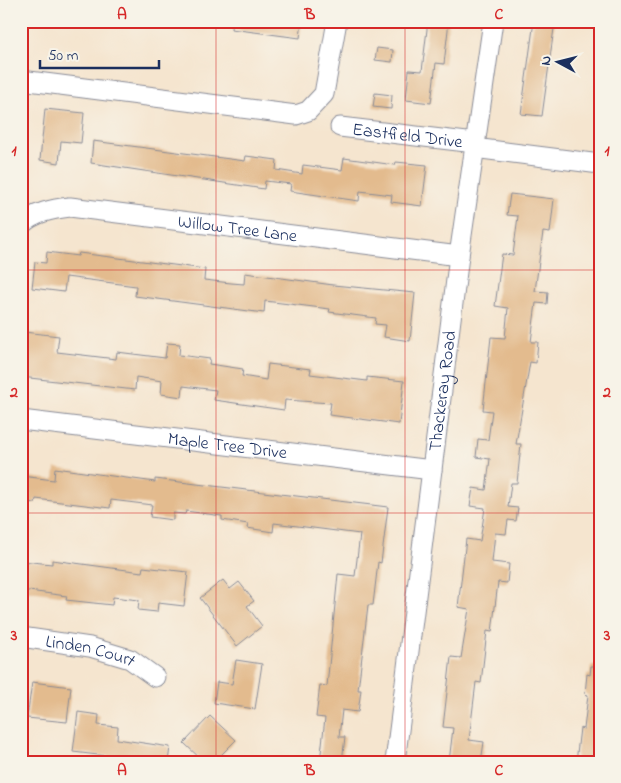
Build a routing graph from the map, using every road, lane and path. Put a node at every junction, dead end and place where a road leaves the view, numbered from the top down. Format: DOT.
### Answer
graph roads {
  1 [pos="337,21"];
  2 [pos="493,21"];
  3 [pos="21,80"];
  4 [pos="340,127"];
  5 [pos="474,146"];
  6 [pos="600,164"];
  7 [pos="21,224"];
  8 [pos="459,256"];
  9 [pos="21,420"];
  10 [pos="432,470"];
  11 [pos="21,638"];
  12 [pos="155,677"];
  13 [pos="395,762"];
  1 -- 3 [label="street"];
  2 -- 5 [label="street, Thackeray Road"];
  4 -- 5 [label="street, Eastfield Drive"];
  5 -- 6 [label="street, Eastfield Drive"];
  5 -- 8 [label="street, Thackeray Road"];
  7 -- 8 [label="street, Willow Tree Lane"];
  8 -- 10 [label="street, Thackeray Road"];
  9 -- 10 [label="street, Maple Tree Drive"];
  10 -- 13 [label="street, Thackeray Road"];
  11 -- 12 [label="street, Linden Court"];
}
